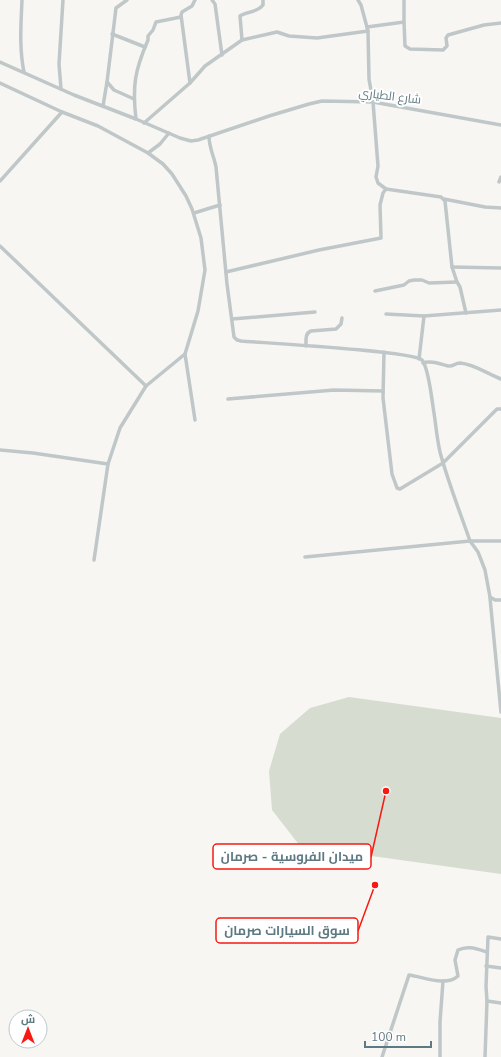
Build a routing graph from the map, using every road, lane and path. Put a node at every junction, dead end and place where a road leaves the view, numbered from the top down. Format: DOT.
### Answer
graph roads {
  1 [pos="22,0"];
  2 [pos="63,0"];
  3 [pos="127,0"];
  4 [pos="195,0"];
  5 [pos="212,0"];
  6 [pos="263,0"];
  7 [pos="358,0"];
  8 [pos="404,0"];
  9 [pos="181,17"];
  10 [pos="404,22"];
  11 [pos="501,24"];
  12 [pos="367,29"];
  13 [pos="112,34"];
  14 [pos="242,40"];
  15 [pos="145,47"];
  16 [pos="222,55"];
  17 [pos="0,62"];
  18 [pos="24,72"];
  19 [pos="107,82"];
  20 [pos="0,83"];
  21 [pos="190,83"];
  22 [pos="60,89"];
  23 [pos="134,99"];
  24 [pos="373,102"];
  25 [pos="103,106"];
  26 [pos="62,112"];
  27 [pos="136,119"];
  28 [pos="144,123"];
  29 [pos="501,125"];
  30 [pos="168,133"];
  31 [pos="209,136"];
  32 [pos="148,153"];
  33 [pos="0,181"];
  34 [pos="386,189"];
  35 [pos="444,199"];
  36 [pos="220,205"];
  37 [pos="501,208"];
  38 [pos="194,213"];
  39 [pos="0,246"];
  40 [pos="452,268"];
  41 [pos="501,268"];
  42 [pos="226,272"];
  43 [pos="457,282"];
  44 [pos="375,292"];
  45 [pos="501,310"];
  46 [pos="315,312"];
  47 [pos="466,313"];
  48 [pos="386,314"];
  49 [pos="424,316"];
  50 [pos="342,318"];
  51 [pos="232,319"];
  52 [pos="306,346"];
  53 [pos="384,352"];
  54 [pos="185,354"];
  55 [pos="419,359"];
  56 [pos="423,363"];
  57 [pos="501,379"];
  58 [pos="146,386"];
  59 [pos="383,391"];
  60 [pos="228,399"];
  61 [pos="501,409"];
  62 [pos="196,420"];
  63 [pos="0,450"];
  64 [pos="443,463"];
  65 [pos="108,464"];
  66 [pos="470,541"];
  67 [pos="501,541"];
  68 [pos="305,557"];
  69 [pos="94,560"];
  70 [pos="490,596"];
  71 [pos="501,600"];
  72 [pos="501,712"];
  73 [pos="501,939"];
  74 [pos="487,952"];
  75 [pos="486,966"];
  76 [pos="501,968"];
  77 [pos="443,981"];
  78 [pos="487,1001"];
  79 [pos="501,1003"];
  80 [pos="382,1057"];
  81 [pos="440,1057"];
  82 [pos="485,1057"];
  1 -- 18 [label="street"];
  2 -- 22 [label="street"];
  3 -- 13 [label="street"];
  4 -- 9 [label="street"];
  5 -- 16 [label="street"];
  6 -- 14 [label="street"];
  7 -- 12 [label="street"];
  8 -- 10 [label="street"];
  9 -- 15 [label="street"];
  9 -- 21 [label="street"];
  10 -- 11 [label="street"];
  10 -- 12 [label="street"];
  12 -- 14 [label="street"];
  12 -- 24 [label="street"];
  13 -- 15 [label="street"];
  13 -- 19 [label="street"];
  14 -- 16 [label="street"];
  15 -- 23 [label="street"];
  16 -- 21 [label="street"];
  17 -- 18 [label="street, شارع الطياري"];
  18 -- 22 [label="street, شارع الطياري"];
  19 -- 23 [label="street"];
  19 -- 25 [label="street"];
  20 -- 26 [label="street"];
  21 -- 28 [label="street"];
  22 -- 25 [label="street, شارع الطياري"];
  23 -- 27 [label="street"];
  24 -- 29 [label="street, شارع الطياري"];
  24 -- 31 [label="street, شارع الطياري"];
  24 -- 34 [label="street"];
  25 -- 27 [label="street, شارع الطياري"];
  26 -- 32 [label="street"];
  26 -- 33 [label="street"];
  27 -- 28 [label="street, شارع الطياري"];
  28 -- 30 [label="street, شارع الطياري"];
  30 -- 31 [label="street, شارع الطياري"];
  30 -- 32 [label="street"];
  31 -- 36 [label="street"];
  32 -- 38 [label="street"];
  34 -- 35 [label="street"];
  34 -- 42 [label="street"];
  35 -- 37 [label="street"];
  35 -- 40 [label="street"];
  36 -- 38 [label="street"];
  36 -- 42 [label="street"];
  38 -- 54 [label="street"];
  39 -- 58 [label="street"];
  40 -- 41 [label="street"];
  40 -- 43 [label="street"];
  42 -- 51 [label="street"];
  43 -- 44 [label="street"];
  43 -- 47 [label="street"];
  45 -- 47 [label="street"];
  46 -- 51 [label="street"];
  47 -- 49 [label="street"];
  48 -- 49 [label="street"];
  49 -- 55 [label="street"];
  50 -- 52 [label="street"];
  51 -- 52 [label="street"];
  52 -- 53 [label="street"];
  53 -- 55 [label="street"];
  53 -- 59 [label="street"];
  54 -- 58 [label="street"];
  54 -- 62 [label="street"];
  55 -- 56 [label="street"];
  56 -- 57 [label="street"];
  56 -- 64 [label="street"];
  58 -- 65 [label="street"];
  59 -- 60 [label="street"];
  59 -- 64 [label="street"];
  61 -- 64 [label="street"];
  63 -- 65 [label="street"];
  64 -- 66 [label="street"];
  65 -- 69 [label="street"];
  66 -- 67 [label="street"];
  66 -- 68 [label="street"];
  66 -- 70 [label="street"];
  70 -- 71 [label="street"];
  70 -- 72 [label="street"];
  73 -- 74 [label="street"];
  74 -- 75 [label="street"];
  74 -- 77 [label="street"];
  75 -- 76 [label="street"];
  75 -- 78 [label="street"];
  77 -- 80 [label="street"];
  77 -- 81 [label="street"];
  78 -- 79 [label="street"];
  78 -- 82 [label="street"];
}
